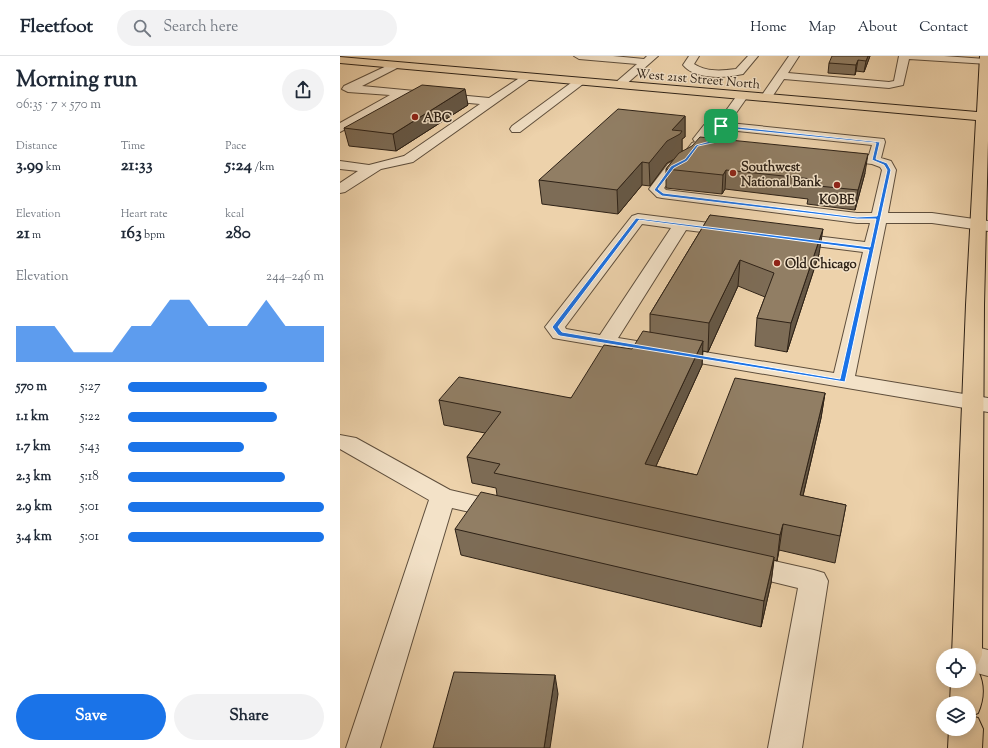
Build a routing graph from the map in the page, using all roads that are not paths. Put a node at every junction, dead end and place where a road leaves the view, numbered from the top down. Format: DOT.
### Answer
graph roads {
  1 [pos="579,56"];
  2 [pos="694,56"];
  3 [pos="753,56"];
  4 [pos="794,56"];
  5 [pos="904,56"];
  6 [pos="625,58"];
  7 [pos="650,59"];
  8 [pos="985,59"];
  9 [pos="340,60"];
  10 [pos="395,61"];
  11 [pos="714,74"];
  12 [pos="780,76"];
  13 [pos="528,77"];
  14 [pos="579,82"];
  15 [pos="986,84"];
  16 [pos="619,85"];
  17 [pos="349,89"];
  18 [pos="700,92"];
  19 [pos="401,94"];
  20 [pos="742,96"];
  21 [pos="766,98"];
  22 [pos="340,99"];
  23 [pos="491,102"];
  24 [pos="986,118"];
  25 [pos="721,126"];
  26 [pos="340,128"];
  27 [pos="516,129"];
  28 [pos="705,142"];
  29 [pos="735,146"];
  30 [pos="828,155"];
  31 [pos="874,160"];
  32 [pos="340,165"];
  33 [pos="372,169"];
  34 [pos="340,189"];
  35 [pos="983,216"];
  36 [pos="879,218"];
  37 [pos="682,224"];
  38 [pos="753,233"];
  39 [pos="777,236"];
  40 [pos="872,248"];
  41 [pos="605,342"];
  42 [pos="843,381"];
  43 [pos="980,404"];
  44 [pos="340,442"];
  45 [pos="443,497"];
  46 [pos="528,516"];
  47 [pos="721,560"];
  48 [pos="967,648"];
  49 [pos="976,660"];
  50 [pos="988,663"];
  51 [pos="966,736"];
  52 [pos="363,748"];
  53 [pos="785,748"];
  54 [pos="966,748"];
  1 -- 6 [label="lane"];
  2 -- 11 [label="lane"];
  3 -- 11 [label="lane"];
  4 -- 12 [label="lane"];
  5 -- 8 [label="lane"];
  5 -- 12 [label="lane"];
  6 -- 7 [label="lane"];
  7 -- 16 [label="lane"];
  8 -- 15 [label="main road"];
  9 -- 10 [label="main road, West 21st Street North"];
  10 -- 13 [label="main road, West 21st Street North"];
  10 -- 17 [label="lane"];
  11 -- 18 [label="lane"];
  12 -- 21 [label="lane"];
  13 -- 14 [label="main road, West 21st Street North"];
  13 -- 23 [label="lane"];
  14 -- 16 [label="main road, West 21st Street North"];
  14 -- 27 [label="lane"];
  15 -- 24 [label="main road"];
  16 -- 18 [label="main road, West 21st Street North"];
  17 -- 19 [label="lane"];
  17 -- 22 [label="lane"];
  18 -- 20 [label="main road, West 21st Street North"];
  19 -- 23 [label="lane"];
  19 -- 26 [label="lane"];
  20 -- 21 [label="main road, West 21st Street North"];
  20 -- 25 [label="lane"];
  21 -- 24 [label="main road, West 21st Street North"];
  23 -- 33 [label="lane"];
  24 -- 35 [label="main road"];
  25 -- 28 [label="lane"];
  25 -- 31 [label="lane"];
  28 -- 29 [label="lane"];
  28 -- 36 [label="lane"];
  30 -- 31 [label="lane"];
  31 -- 36 [label="lane"];
  32 -- 33 [label="lane"];
  33 -- 34 [label="lane"];
  35 -- 36 [label="lane"];
  35 -- 43 [label="main road"];
  36 -- 40 [label="lane"];
  37 -- 38 [label="lane"];
  37 -- 41 [label="lane"];
  37 -- 41 [label="lane"];
  39 -- 40 [label="lane"];
  40 -- 42 [label="lane"];
  41 -- 42 [label="lane"];
  42 -- 43 [label="lane"];
  43 -- 48 [label="main road"];
  44 -- 45 [label="lane"];
  45 -- 46 [label="lane"];
  45 -- 52 [label="lane"];
  47 -- 53 [label="lane"];
  49 -- 50 [label="lane"];
  51 -- 54 [label="main road"];
}
